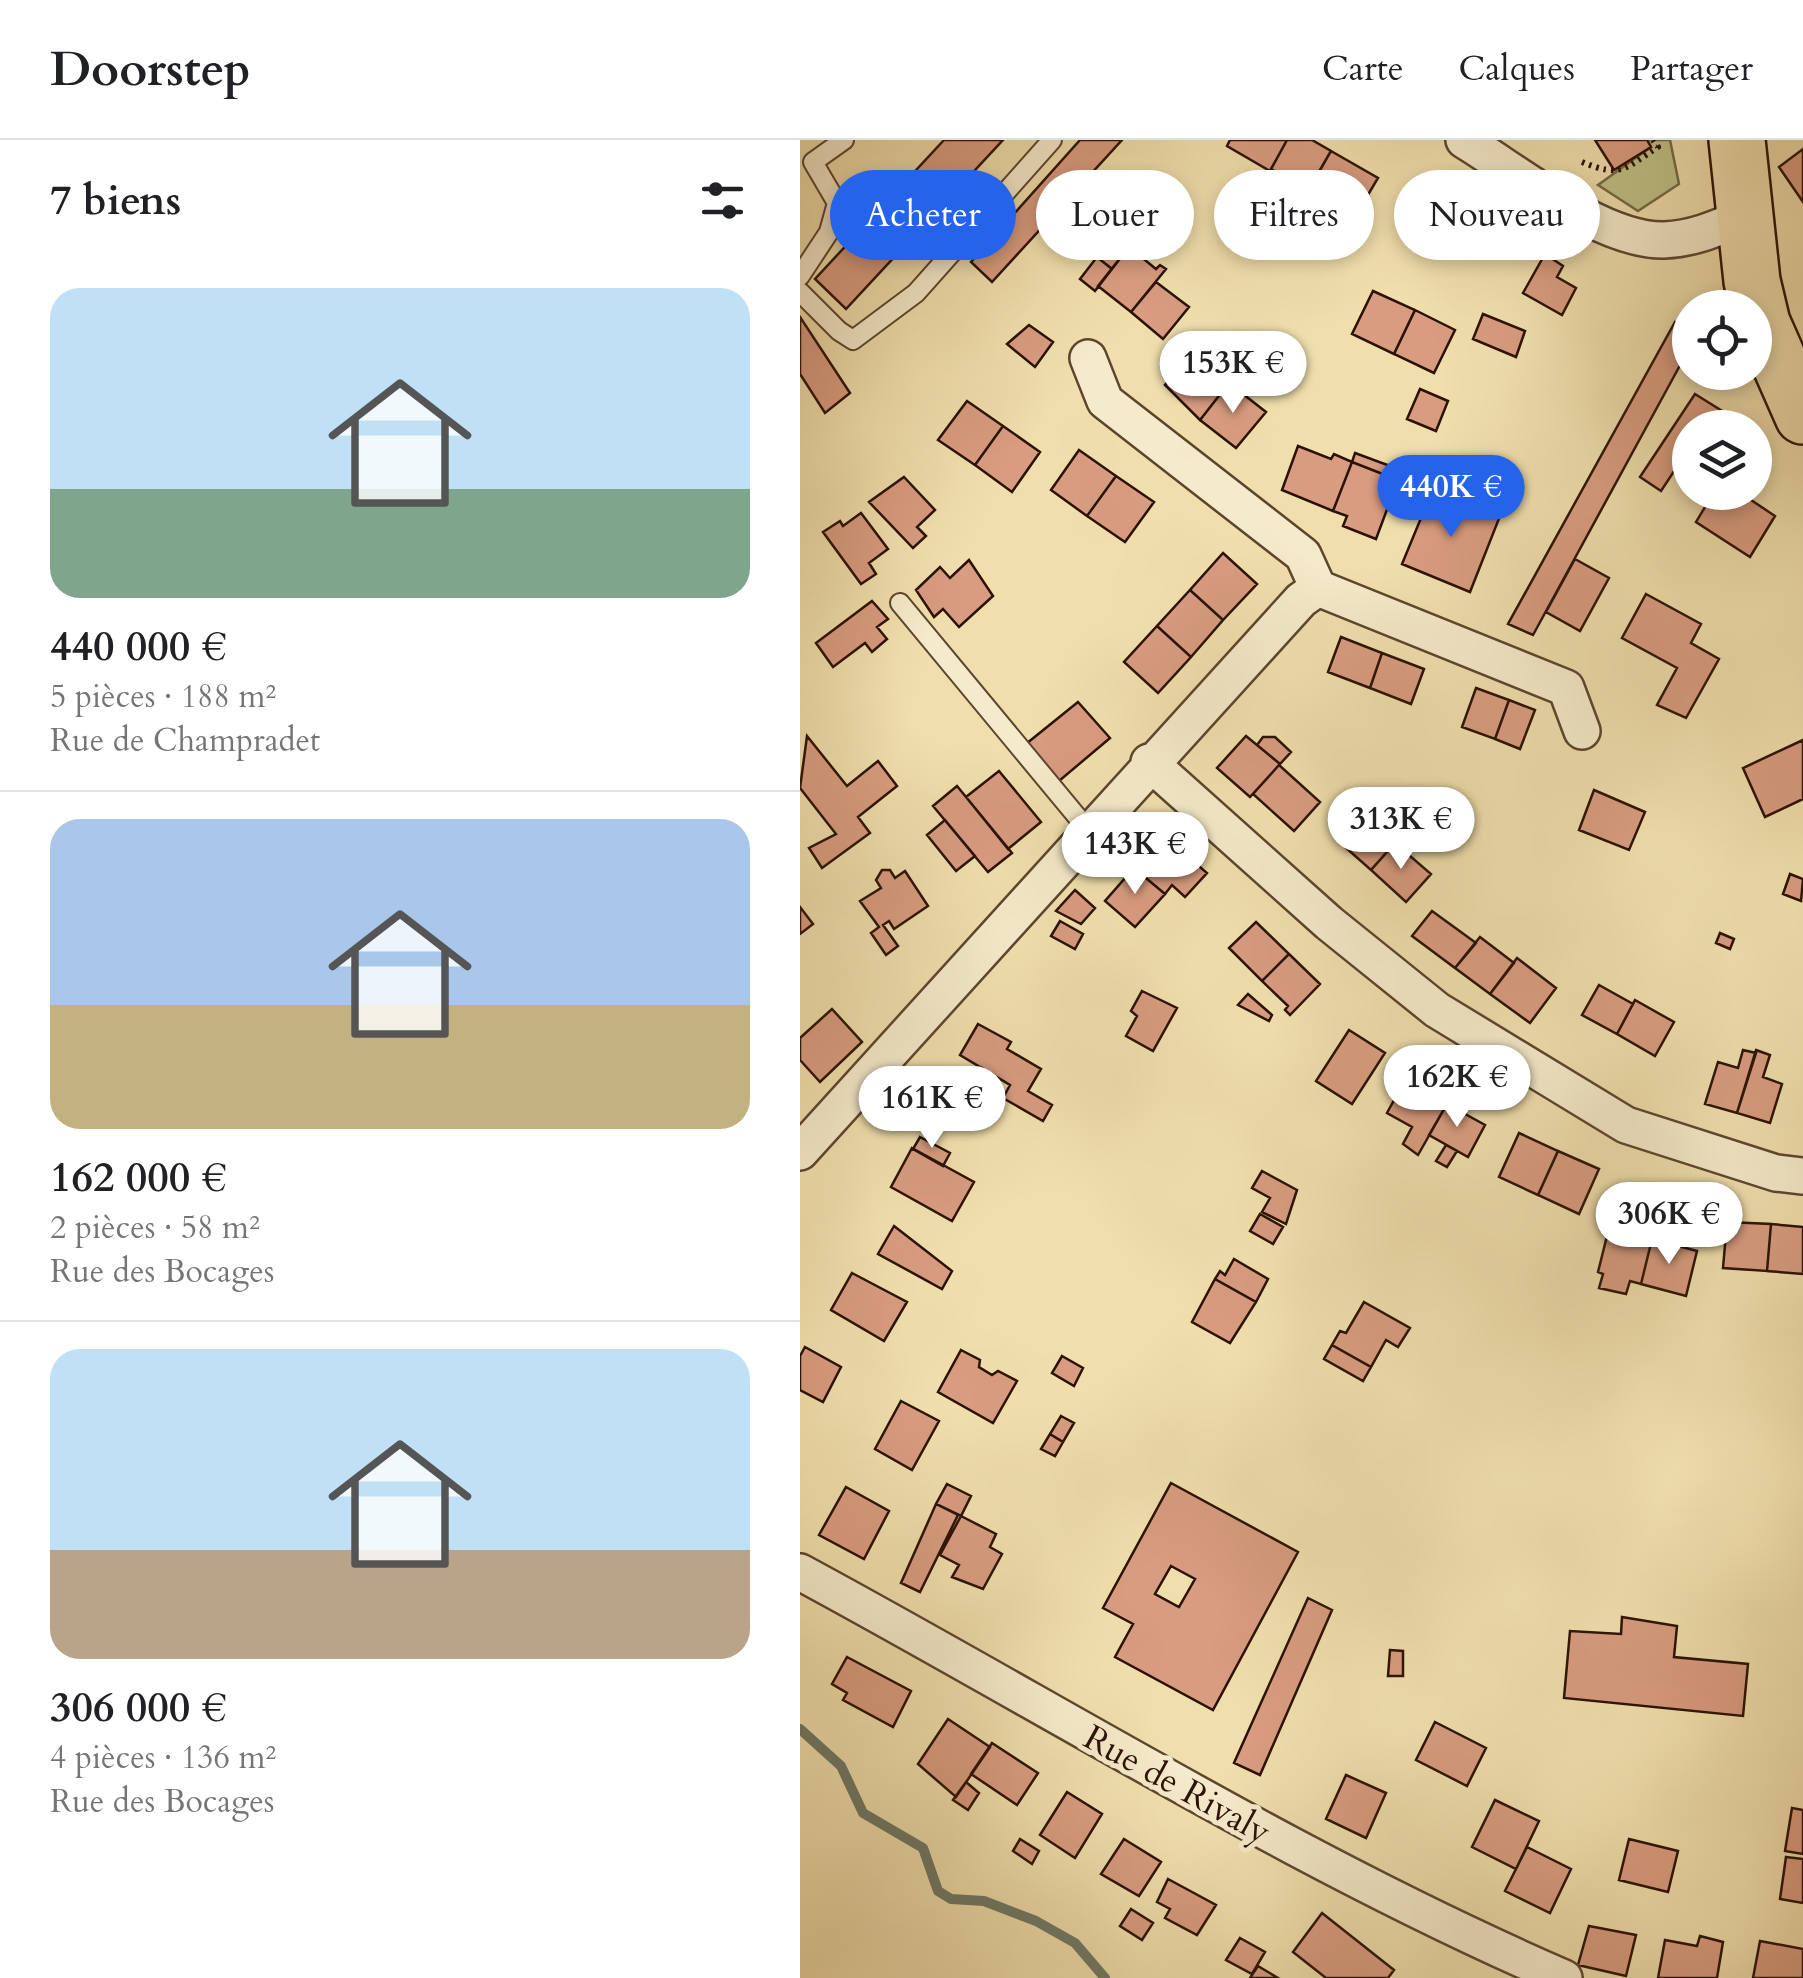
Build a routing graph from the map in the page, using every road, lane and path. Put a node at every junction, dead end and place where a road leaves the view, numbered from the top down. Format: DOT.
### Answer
graph roads {
  1 [pos="844,140"];
  2 [pos="1052,140"];
  3 [pos="1464,140"];
  4 [pos="1653,140"];
  5 [pos="1710,140"];
  6 [pos="1737,140"];
  7 [pos="1582,162"];
  8 [pos="1737,220"];
  9 [pos="800,276"];
  10 [pos="800,292"];
  11 [pos="1088,358"];
  12 [pos="1803,416"];
  13 [pos="1318,588"];
  14 [pos="900,603"];
  15 [pos="1582,731"];
  16 [pos="1149,762"];
  17 [pos="1088,831"];
  18 [pos="800,1152"];
  19 [pos="1803,1176"];
  20 [pos="800,1572"];
  21 [pos="1564,1978"];
  1 -- 9 [label="lane"];
  2 -- 10 [label="lane"];
  3 -- 8 [label="street"];
  4 -- 7 [label="path"];
  5 -- 8 [label="main road"];
  6 -- 8 [label="main road"];
  8 -- 12 [label="main road"];
  11 -- 13 [label="street"];
  13 -- 15 [label="street"];
  13 -- 16 [label="street"];
  14 -- 17 [label="lane"];
  16 -- 17 [label="street"];
  16 -- 19 [label="street"];
  17 -- 18 [label="street"];
  20 -- 21 [label="street, Rue de Rivaly"];
}
